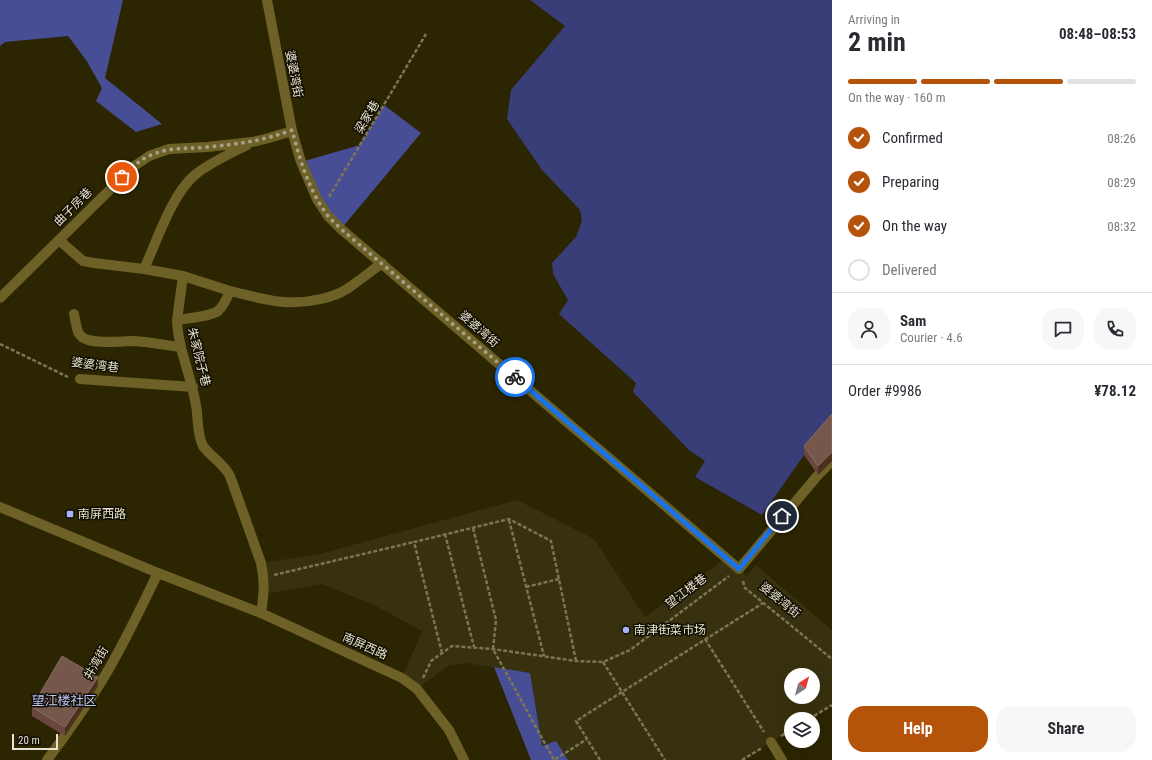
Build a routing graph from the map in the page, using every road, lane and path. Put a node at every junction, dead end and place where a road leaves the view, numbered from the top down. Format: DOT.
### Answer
graph roads {
  1 [pos="267,0"];
  2 [pos="426,34"];
  3 [pos="292,130"];
  4 [pos="252,142"];
  5 [pos="323,208"];
  6 [pos="59,240"];
  7 [pos="382,263"];
  8 [pos="144,269"];
  9 [pos="183,276"];
  10 [pos="230,291"];
  11 [pos="0,298"];
  12 [pos="74,314"];
  13 [pos="177,320"];
  14 [pos="0,344"];
  15 [pos="180,348"];
  16 [pos="80,379"];
  17 [pos="193,387"];
  18 [pos="832,461"];
  19 [pos="0,507"];
  20 [pos="509,520"];
  21 [pos="474,528"];
  22 [pos="445,534"];
  23 [pos="414,542"];
  24 [pos="739,569"];
  25 [pos="158,573"];
  26 [pos="264,577"];
  27 [pos="559,579"];
  28 [pos="526,587"];
  29 [pos="763,603"];
  30 [pos="261,613"];
  31 [pos="705,639"];
  32 [pos="474,647"];
  33 [pos="493,649"];
  34 [pos="442,653"];
  35 [pos="544,656"];
  36 [pos="832,659"];
  37 [pos="576,661"];
  38 [pos="603,662"];
  39 [pos="417,689"];
  40 [pos="622,692"];
  41 [pos="832,705"];
  42 [pos="820,712"];
  43 [pos="587,739"];
  44 [pos="771,742"];
  45 [pos="47,760"];
  46 [pos="464,760"];
  47 [pos="600,760"];
  48 [pos="665,760"];
  49 [pos="782,760"];
  1 -- 3 [label="street, 婆婆湾街"];
  2 -- 5 [label="path, 梁家巷"];
  3 -- 4 [label="street, 曲子房巷"];
  3 -- 5 [label="street, 婆婆湾街"];
  4 -- 6 [label="street, 曲子房巷"];
  4 -- 8 [label="street"];
  5 -- 7 [label="street, 婆婆湾街"];
  6 -- 8 [label="street"];
  6 -- 11 [label="street, 曲子房巷"];
  7 -- 10 [label="street"];
  7 -- 24 [label="street, 婆婆湾街"];
  8 -- 9 [label="street"];
  9 -- 10 [label="street"];
  9 -- 13 [label="street"];
  10 -- 13 [label="street, 朱家院子巷"];
  12 -- 15 [label="street"];
  13 -- 15 [label="street, 朱家院子巷"];
  14 -- 16 [label="path, 婆婆湾巷"];
  15 -- 17 [label="street, 朱家院子巷"];
  16 -- 17 [label="street, 婆婆湾巷"];
  17 -- 26 [label="street, 朱家院子巷"];
  18 -- 24 [label="street"];
  19 -- 25 [label="street, 南屏西路"];
  20 -- 21 [label="path"];
  20 -- 27 [label="path"];
  20 -- 28 [label="path"];
  21 -- 22 [label="path"];
  21 -- 33 [label="path"];
  22 -- 23 [label="path"];
  22 -- 32 [label="path"];
  23 -- 26 [label="path"];
  23 -- 34 [label="path"];
  24 -- 29 [label="path, 婆婆湾街"];
  24 -- 38 [label="path, 望江楼巷"];
  25 -- 30 [label="street, 南屏西路"];
  25 -- 45 [label="street, 井湾街"];
  26 -- 30 [label="street, 朱家院子巷"];
  27 -- 28 [label="path"];
  27 -- 37 [label="path"];
  28 -- 35 [label="path"];
  29 -- 31 [label="path"];
  29 -- 36 [label="path, 婆婆湾街"];
  30 -- 39 [label="street, 南屏西路"];
  31 -- 40 [label="path"];
  31 -- 44 [label="path"];
  32 -- 33 [label="path, 望江楼巷"];
  32 -- 34 [label="path, 望江楼巷"];
  33 -- 35 [label="path, 望江楼巷"];
  33 -- 43 [label="path"];
  34 -- 39 [label="path, 望江楼巷"];
  35 -- 37 [label="path, 望江楼巷"];
  37 -- 38 [label="path, 望江楼巷"];
  38 -- 40 [label="path"];
  39 -- 46 [label="street, 南屏西路"];
  40 -- 43 [label="path"];
  40 -- 48 [label="path"];
  41 -- 42 [label="path"];
  43 -- 47 [label="path"];
  44 -- 49 [label="street"];
}
